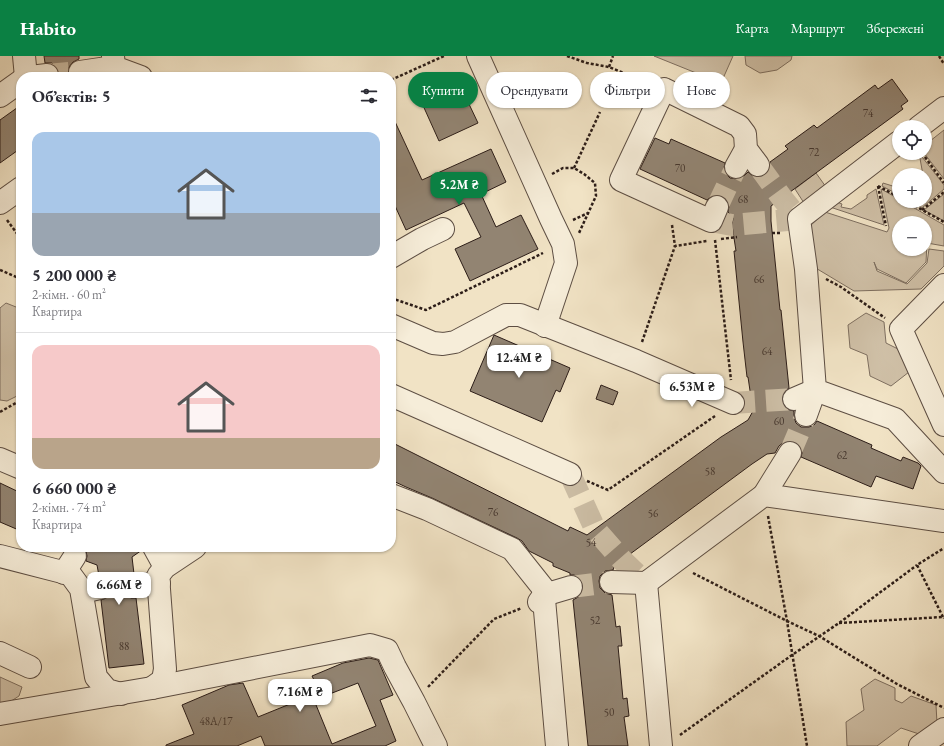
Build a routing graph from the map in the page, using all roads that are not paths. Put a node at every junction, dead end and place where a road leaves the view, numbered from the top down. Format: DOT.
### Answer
graph roads {
  1 [pos="24,56"];
  2 [pos="478,56"];
  3 [pos="111,67"];
  4 [pos="32,72"];
  5 [pos="80,72"];
  6 [pos="126,72"];
  7 [pos="16,85"];
  8 [pos="0,96"];
  9 [pos="944,108"];
  10 [pos="928,120"];
  11 [pos="892,147"];
  12 [pos="747,160"];
  13 [pos="16,194"];
  14 [pos="717,207"];
  15 [pos="2,210"];
  16 [pos="444,229"];
  17 [pos="396,254"];
  18 [pos="944,285"];
  19 [pos="545,326"];
  20 [pos="396,327"];
  21 [pos="815,390"];
  22 [pos="396,397"];
  23 [pos="733,403"];
  24 [pos="800,407"];
  25 [pos="944,426"];
  26 [pos="790,453"];
  27 [pos="0,459"];
  28 [pos="16,466"];
  29 [pos="944,472"];
  30 [pos="570,474"];
  31 [pos="764,495"];
  32 [pos="396,497"];
  33 [pos="944,521"];
  34 [pos="155,552"];
  35 [pos="189,552"];
  36 [pos="0,556"];
  37 [pos="162,575"];
  38 [pos="611,582"];
  39 [pos="646,583"];
  40 [pos="135,586"];
  41 [pos="571,587"];
  42 [pos="542,599"];
  43 [pos="0,653"];
  44 [pos="30,667"];
  45 [pos="152,688"];
  46 [pos="121,694"];
  47 [pos="0,714"];
  48 [pos="944,729"];
  49 [pos="669,741"];
  50 [pos="436,746"];
  51 [pos="557,746"];
  52 [pos="920,746"];
  1 -- 4 [label="lane"];
  2 -- 19 [label="lane"];
  3 -- 5 [label="lane"];
  3 -- 6 [label="lane"];
  7 -- 8 [label="lane"];
  9 -- 10 [label="lane"];
  11 -- 21 [label="lane"];
  12 -- 14 [label="lane"];
  13 -- 15 [label="lane"];
  16 -- 17 [label="lane"];
  18 -- 25 [label="lane"];
  19 -- 20 [label="lane"];
  19 -- 23 [label="lane"];
  21 -- 24 [label="lane"];
  21 -- 29 [label="lane"];
  22 -- 30 [label="lane"];
  26 -- 31 [label="lane"];
  27 -- 28 [label="lane"];
  31 -- 33 [label="lane"];
  31 -- 39 [label="lane"];
  32 -- 42 [label="lane"];
  34 -- 37 [label="lane"];
  35 -- 37 [label="lane"];
  36 -- 46 [label="lane"];
  37 -- 40 [label="lane"];
  37 -- 45 [label="lane"];
  38 -- 39 [label="lane"];
  39 -- 49 [label="lane"];
  41 -- 42 [label="lane"];
  42 -- 51 [label="lane"];
  43 -- 44 [label="lane"];
  45 -- 46 [label="lane"];
  45 -- 50 [label="lane"];
  46 -- 47 [label="lane"];
  48 -- 52 [label="lane"];
}
